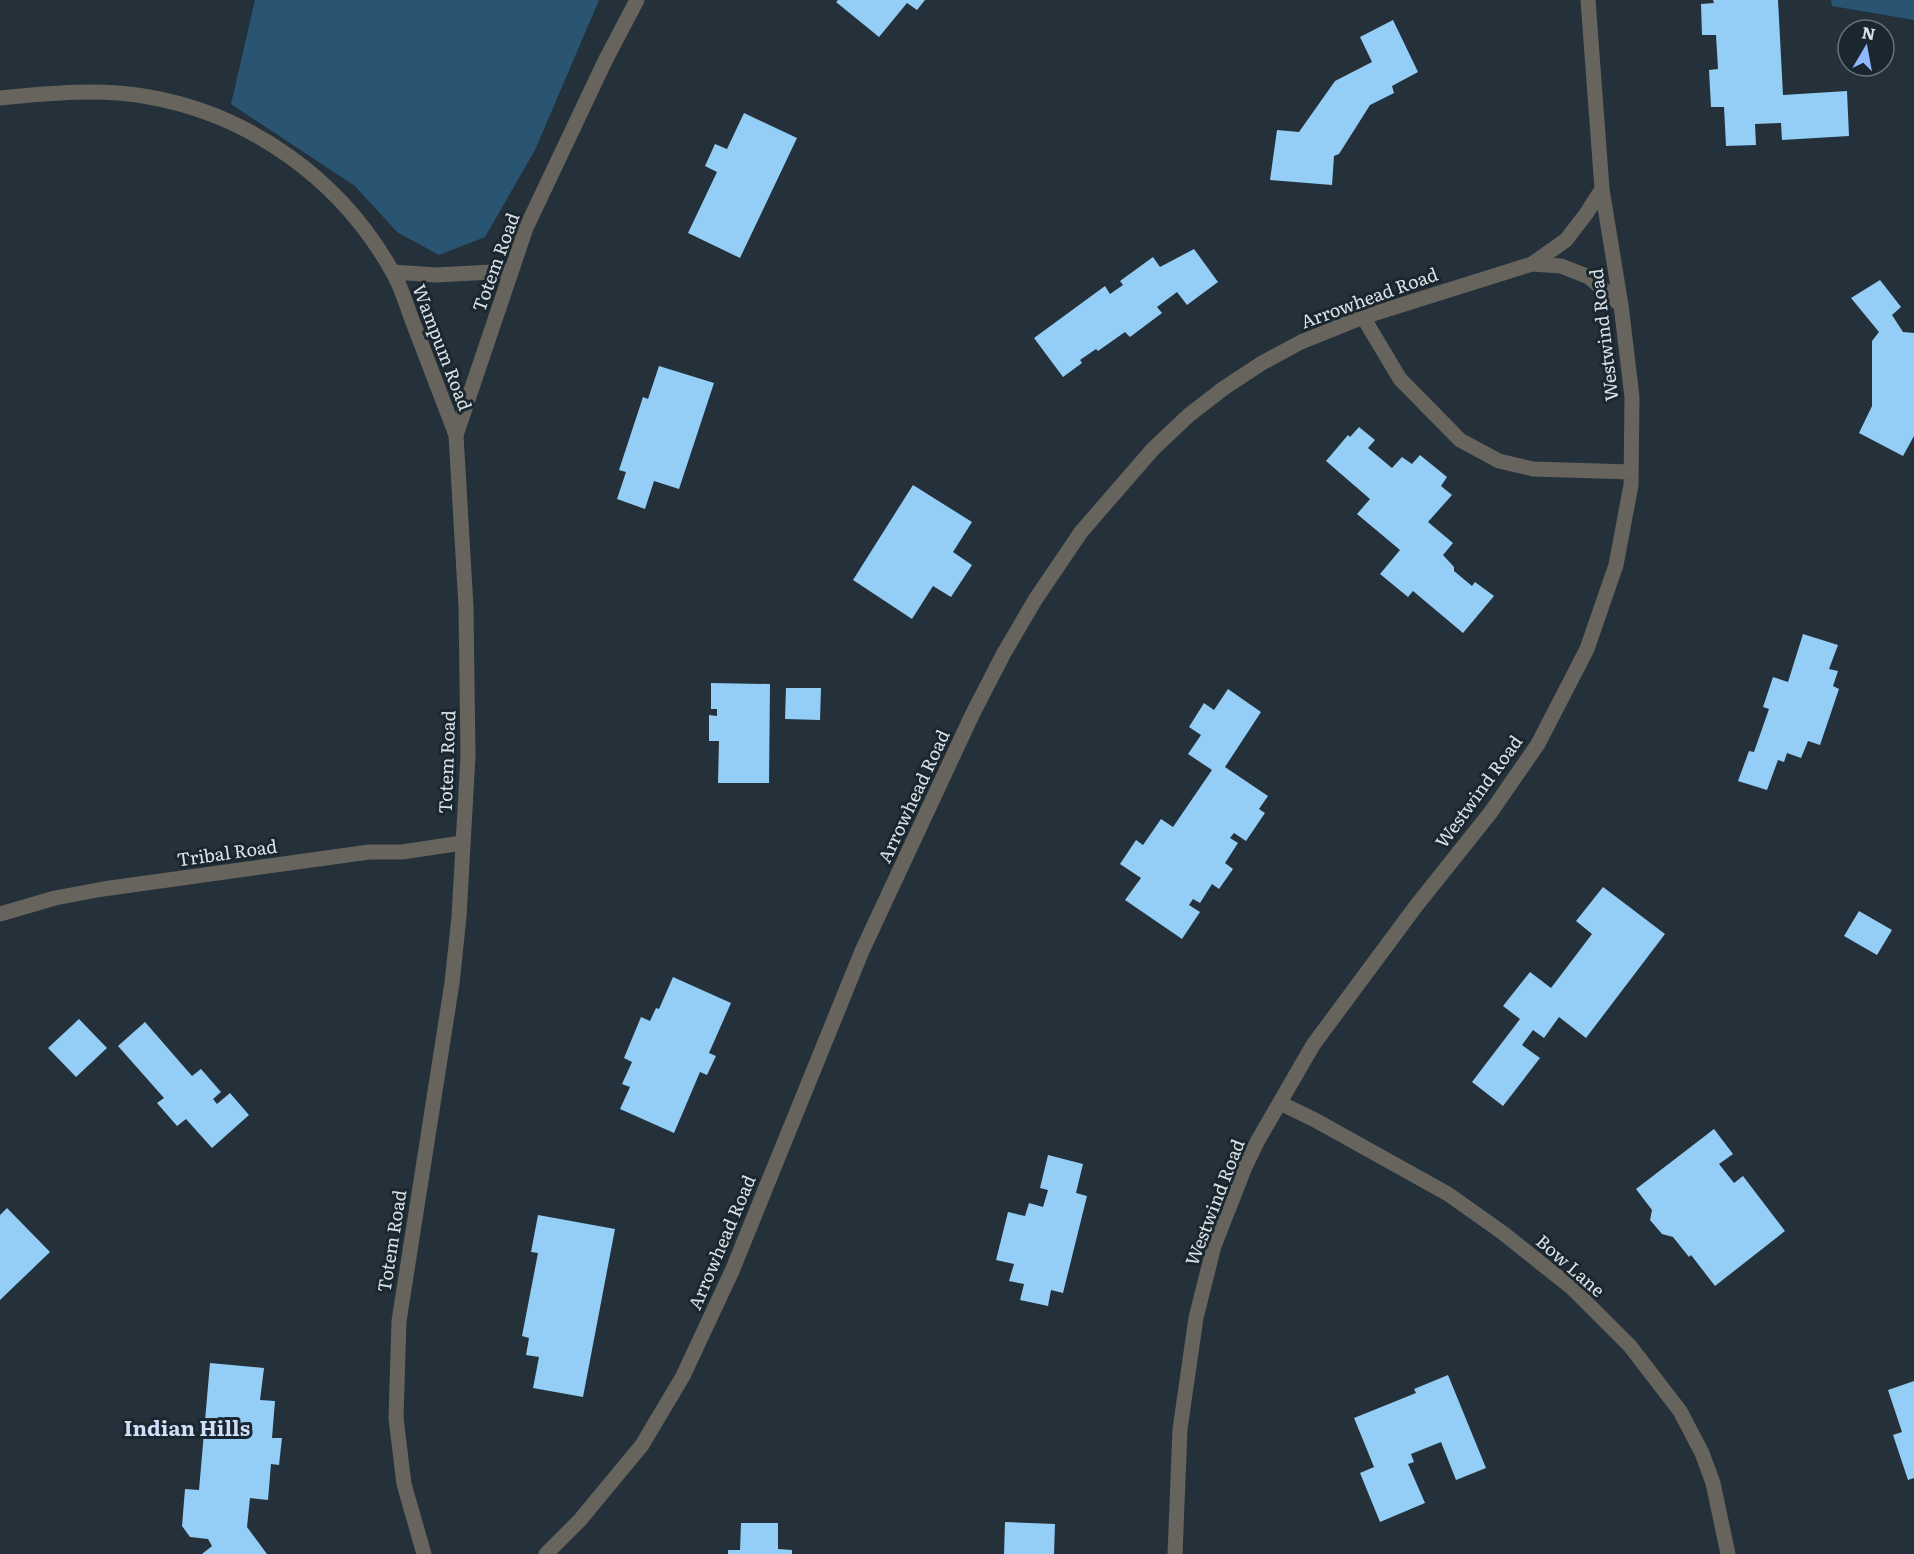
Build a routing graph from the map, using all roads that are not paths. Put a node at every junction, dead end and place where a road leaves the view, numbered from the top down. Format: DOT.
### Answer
graph roads {
  1 [pos="637,0"];
  2 [pos="1588,0"];
  3 [pos="0,98"];
  4 [pos="1602,189"];
  5 [pos="1532,264"];
  6 [pos="393,272"];
  7 [pos="512,272"];
  8 [pos="1622,305"];
  9 [pos="1363,316"];
  10 [pos="456,435"];
  11 [pos="1631,472"];
  12 [pos="462,843"];
  13 [pos="0,914"];
  14 [pos="1280,1103"];
  15 [pos="424,1554"];
  16 [pos="546,1554"];
  17 [pos="1175,1554"];
  18 [pos="1728,1554"];
  1 -- 7 [label="street, Totem Road"];
  2 -- 4 [label="street, Westwind Road"];
  3 -- 6 [label="street, Wampum Road"];
  4 -- 5 [label="street, Arrowhead Road"];
  4 -- 8 [label="street, Westwind Road"];
  5 -- 8 [label="street, Arrowhead Road"];
  5 -- 9 [label="street, Arrowhead Road"];
  6 -- 7 [label="street, Wampum Road"];
  6 -- 10 [label="street, Wampum Road"];
  7 -- 10 [label="street, Totem Road"];
  8 -- 11 [label="street, Westwind Road"];
  9 -- 11 [label="street"];
  9 -- 16 [label="street, Arrowhead Road"];
  10 -- 12 [label="street, Totem Road"];
  11 -- 14 [label="street, Westwind Road"];
  12 -- 13 [label="street, Tribal Road"];
  12 -- 15 [label="street, Totem Road"];
  14 -- 17 [label="street, Westwind Road"];
  14 -- 18 [label="street, Bow Lane"];
}
